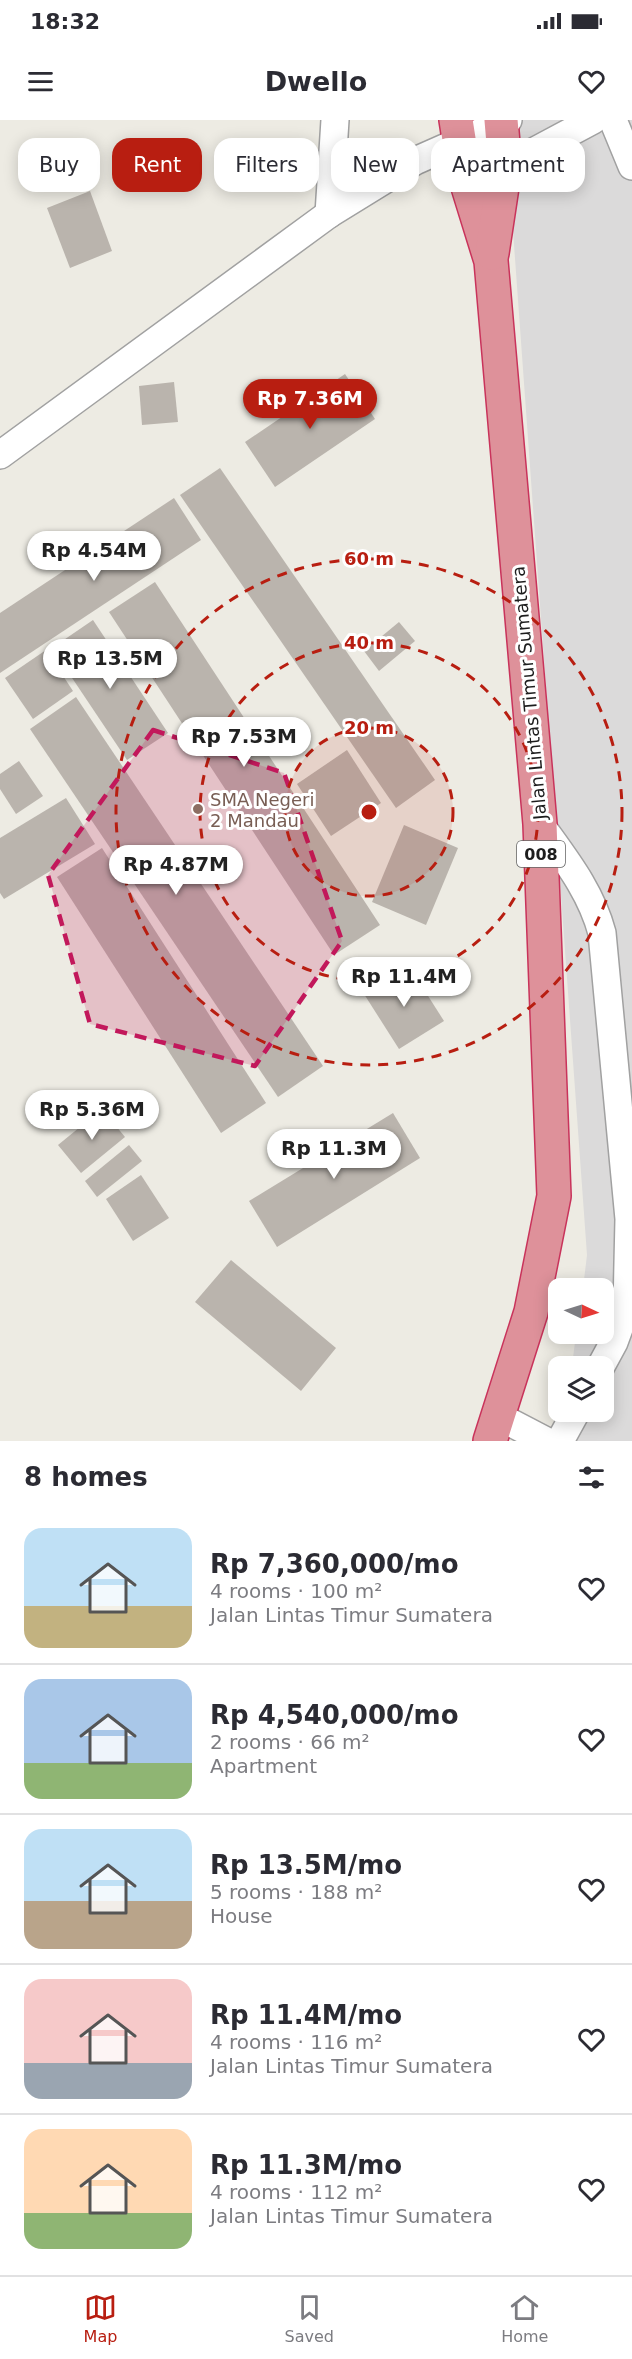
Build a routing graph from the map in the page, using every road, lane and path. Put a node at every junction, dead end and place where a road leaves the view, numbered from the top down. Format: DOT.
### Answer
graph roads {
  1 [pos="335,120"];
  2 [pos="593,120"];
  3 [pos="613,120"];
  4 [pos="503,121"];
  5 [pos="458,131"];
  6 [pos="504,138"];
  7 [pos="559,138"];
  8 [pos="632,166"];
  9 [pos="470,192"];
  10 [pos="501,192"];
  11 [pos="329,214"];
  12 [pos="491,261"];
  13 [pos="0,455"];
  14 [pos="540,824"];
  15 [pos="623,1342"];
  16 [pos="610,1356"];
  17 [pos="570,1422"];
  18 [pos="494,1429"];
  19 [pos="546,1441"];
  20 [pos="560,1441"];
  1 -- 11 [label="street"];
  2 -- 7 [label="street"];
  3 -- 8 [label="street"];
  4 -- 5 [label="street"];
  4 -- 6 [label="highway, 008"];
  5 -- 11 [label="street"];
  9 -- 12 [label="highway, 008"];
  10 -- 12 [label="highway, 008"];
  11 -- 13 [label="street"];
  12 -- 14 [label="highway, Jalan Lintas Timur Sumatera / 008"];
  14 -- 15 [label="street"];
  14 -- 18 [label="highway, Jalan Lintas Timur Sumatera / 008"];
  15 -- 16 [label="street"];
  17 -- 20 [label="street"];
  18 -- 19 [label="street"];
}
